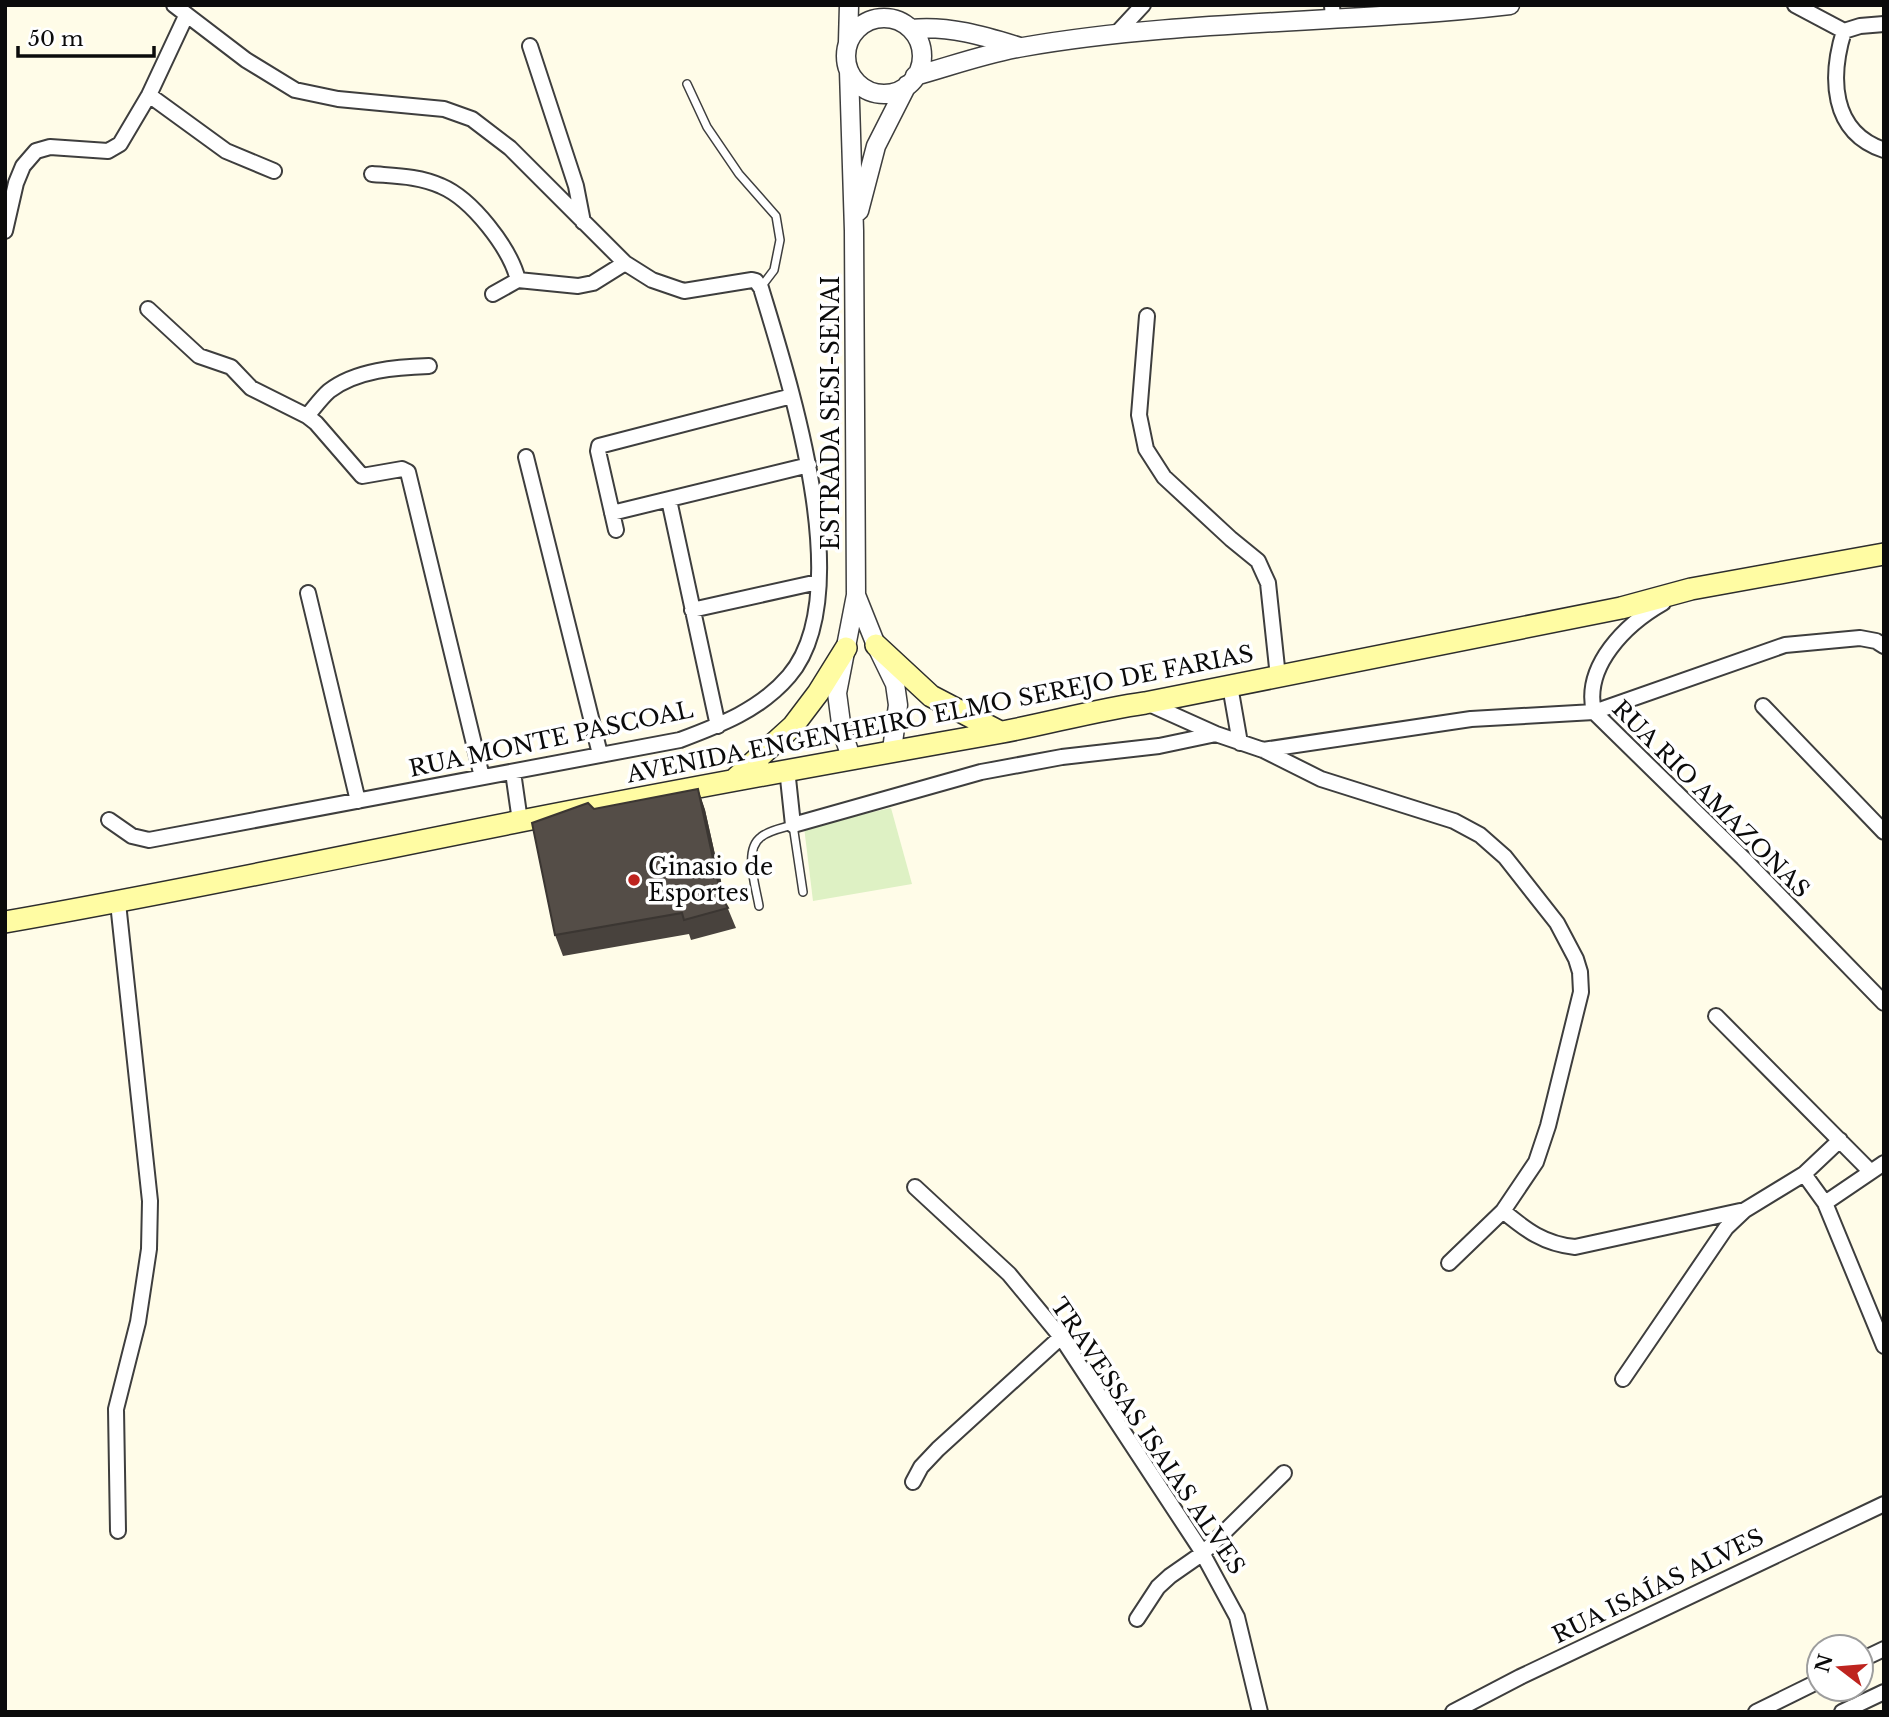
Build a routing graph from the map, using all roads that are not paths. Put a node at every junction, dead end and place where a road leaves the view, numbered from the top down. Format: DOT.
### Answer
graph roads {
  1 [pos="174,5"];
  2 [pos="849,5"];
  3 [pos="894,5"];
  4 [pos="1143,5"];
  5 [pos="1795,5"];
  6 [pos="1499,6"];
  7 [pos="1418,10"];
  8 [pos="1332,13"];
  9 [pos="186,16"];
  10 [pos="1884,24"];
  11 [pos="908,27"];
  12 [pos="1844,31"];
  13 [pos="1117,33"];
  14 [pos="848,42"];
  15 [pos="530,46"];
  16 [pos="1020,47"];
  17 [pos="849,71"];
  18 [pos="911,81"];
  19 [pos="687,84"];
  20 [pos="149,95"];
  21 [pos="1884,150"];
  22 [pos="274,171"];
  23 [pos="372,174"];
  24 [pos="583,222"];
  25 [pos="5,231"];
  26 [pos="854,231"];
  27 [pos="625,263"];
  28 [pos="518,280"];
  29 [pos="761,288"];
  30 [pos="492,294"];
  31 [pos="148,309"];
  32 [pos="1147,316"];
  33 [pos="429,366"];
  34 [pos="792,396"];
  35 [pos="307,416"];
  36 [pos="526,457"];
  37 [pos="809,466"];
  38 [pos="669,500"];
  39 [pos="612,513"];
  40 [pos="616,530"];
  41 [pos="1884,554"];
  42 [pos="818,582"];
  43 [pos="1683,591"];
  44 [pos="308,593"];
  45 [pos="856,595"];
  46 [pos="692,610"];
  47 [pos="876,645"];
  48 [pos="1884,646"];
  49 [pos="846,648"];
  50 [pos="1278,677"];
  51 [pos="1230,686"];
  52 [pos="1146,703"];
  53 [pos="1763,706"];
  54 [pos="1594,712"];
  55 [pos="718,726"];
  56 [pos="1000,732"];
  57 [pos="1216,734"];
  58 [pos="1240,743"];
  59 [pos="892,750"];
  60 [pos="1263,750"];
  61 [pos="600,754"];
  62 [pos="851,757"];
  63 [pos="787,769"];
  64 [pos="513,772"];
  65 [pos="482,777"];
  66 [pos="735,779"];
  67 [pos="358,801"];
  68 [pos="109,820"];
  69 [pos="520,821"];
  70 [pos="793,825"];
  71 [pos="1884,832"];
  72 [pos="803,892"];
  73 [pos="118,903"];
  74 [pos="759,906"];
  75 [pos="5,922"];
  76 [pos="1884,1003"];
  77 [pos="1716,1016"];
  78 [pos="1840,1140"];
  79 [pos="1884,1163"];
  80 [pos="1870,1171"];
  81 [pos="1804,1174"];
  82 [pos="915,1187"];
  83 [pos="1825,1203"];
  84 [pos="1745,1210"];
  85 [pos="1503,1211"];
  86 [pos="1449,1263"];
  87 [pos="1061,1337"];
  88 [pos="1884,1346"];
  89 [pos="1623,1379"];
  90 [pos="1284,1473"];
  91 [pos="913,1482"];
  92 [pos="1884,1504"];
  93 [pos="118,1531"];
  94 [pos="1203,1553"];
  95 [pos="1137,1619"];
  96 [pos="1805,1688"];
  97 [pos="1884,1692"];
  98 [pos="1260,1712"];
  99 [pos="1453,1712"];
  100 [pos="1756,1712"];
  101 [pos="1842,1712"];
  1 -- 9 [label="street"];
  2 -- 14 [label="street"];
  3 -- 11 [label="street"];
  4 -- 13 [label="street"];
  5 -- 12 [label="street"];
  6 -- 7 [label="street"];
  7 -- 8 [label="street"];
  8 -- 13 [label="street"];
  9 -- 20 [label="street"];
  9 -- 24 [label="street"];
  10 -- 12 [label="street"];
  11 -- 14 [label="street"];
  11 -- 16 [label="street"];
  11 -- 18 [label="street"];
  12 -- 21 [label="street"];
  13 -- 16 [label="street"];
  14 -- 17 [label="street"];
  15 -- 24 [label="street"];
  16 -- 18 [label="street"];
  17 -- 18 [label="street"];
  17 -- 26 [label="street, ESTRADA SESI-SENAI"];
  18 -- 26 [label="street, ESTRADA SESI-SENAI"];
  19 -- 29 [label="lane"];
  20 -- 22 [label="street"];
  20 -- 25 [label="street"];
  23 -- 28 [label="street"];
  24 -- 27 [label="street"];
  26 -- 45 [label="street, ESTRADA SESI-SENAI"];
  27 -- 28 [label="street"];
  27 -- 29 [label="street"];
  28 -- 30 [label="street"];
  29 -- 34 [label="street, RUA MONTE PASCOAL"];
  31 -- 35 [label="street"];
  32 -- 50 [label="street"];
  33 -- 35 [label="street"];
  34 -- 37 [label="street, RUA MONTE PASCOAL"];
  34 -- 39 [label="street"];
  35 -- 65 [label="street"];
  36 -- 61 [label="street"];
  37 -- 38 [label="street"];
  37 -- 42 [label="street, RUA MONTE PASCOAL"];
  38 -- 39 [label="street"];
  38 -- 46 [label="street"];
  39 -- 40 [label="street"];
  41 -- 43 [label="main road, AVENIDA ENGENHEIRO ELMO SEREJO DE FARIAS"];
  42 -- 46 [label="street"];
  42 -- 55 [label="street, RUA MONTE PASCOAL"];
  43 -- 50 [label="main road, AVENIDA ENGENHEIRO ELMO SEREJO DE FARIAS"];
  43 -- 54 [label="street"];
  44 -- 67 [label="street"];
  45 -- 47 [label="street, ESTRADA SESI-SENAI"];
  45 -- 49 [label="street, ESTRADA SESI-SENAI"];
  46 -- 55 [label="street"];
  47 -- 56 [label="main road"];
  47 -- 59 [label="street, ESTRADA SESI-SENAI"];
  48 -- 54 [label="street"];
  49 -- 62 [label="street, ESTRADA SESI-SENAI"];
  49 -- 66 [label="main road"];
  50 -- 51 [label="main road, AVENIDA ENGENHEIRO ELMO SEREJO DE FARIAS"];
  51 -- 52 [label="main road, AVENIDA ENGENHEIRO ELMO SEREJO DE FARIAS"];
  51 -- 58 [label="street"];
  52 -- 56 [label="main road, AVENIDA ENGENHEIRO ELMO SEREJO DE FARIAS"];
  52 -- 57 [label="street"];
  53 -- 71 [label="street"];
  54 -- 60 [label="street, RUA RIO AMAZONAS"];
  54 -- 76 [label="street, RUA RIO AMAZONAS"];
  55 -- 61 [label="street, RUA MONTE PASCOAL"];
  56 -- 59 [label="main road, AVENIDA ENGENHEIRO ELMO SEREJO DE FARIAS"];
  57 -- 58 [label="street"];
  57 -- 70 [label="street"];
  58 -- 60 [label="street"];
  59 -- 62 [label="main road, AVENIDA ENGENHEIRO ELMO SEREJO DE FARIAS"];
  60 -- 85 [label="street"];
  61 -- 64 [label="street, RUA MONTE PASCOAL"];
  62 -- 63 [label="main road, AVENIDA ENGENHEIRO ELMO SEREJO DE FARIAS"];
  63 -- 66 [label="main road, AVENIDA ENGENHEIRO ELMO SEREJO DE FARIAS"];
  63 -- 70 [label="street"];
  64 -- 65 [label="street, RUA MONTE PASCOAL"];
  64 -- 69 [label="street"];
  65 -- 67 [label="street, RUA MONTE PASCOAL"];
  66 -- 69 [label="main road, AVENIDA ENGENHEIRO ELMO SEREJO DE FARIAS"];
  67 -- 68 [label="street, RUA MONTE PASCOAL"];
  69 -- 73 [label="main road, AVENIDA ENGENHEIRO ELMO SEREJO DE FARIAS"];
  70 -- 72 [label="lane"];
  70 -- 74 [label="lane"];
  73 -- 75 [label="main road, AVENIDA ENGENHEIRO ELMO SEREJO DE FARIAS"];
  73 -- 93 [label="street"];
  77 -- 78 [label="street"];
  78 -- 80 [label="street"];
  78 -- 81 [label="street"];
  79 -- 80 [label="street"];
  80 -- 83 [label="street"];
  81 -- 83 [label="street"];
  81 -- 84 [label="street"];
  82 -- 87 [label="street, TRAVESSAS ISAIAS ALVES"];
  83 -- 88 [label="street"];
  84 -- 85 [label="street"];
  84 -- 89 [label="street"];
  85 -- 86 [label="street"];
  87 -- 91 [label="street"];
  87 -- 94 [label="street, TRAVESSAS ISAIAS ALVES"];
  90 -- 94 [label="street"];
  92 -- 99 [label="street, RUA ISAÍAS ALVES"];
  94 -- 95 [label="street"];
  94 -- 98 [label="street, TRAVESSAS ISAIAS ALVES"];
  96 -- 100 [label="street"];
  97 -- 101 [label="street"];
}
